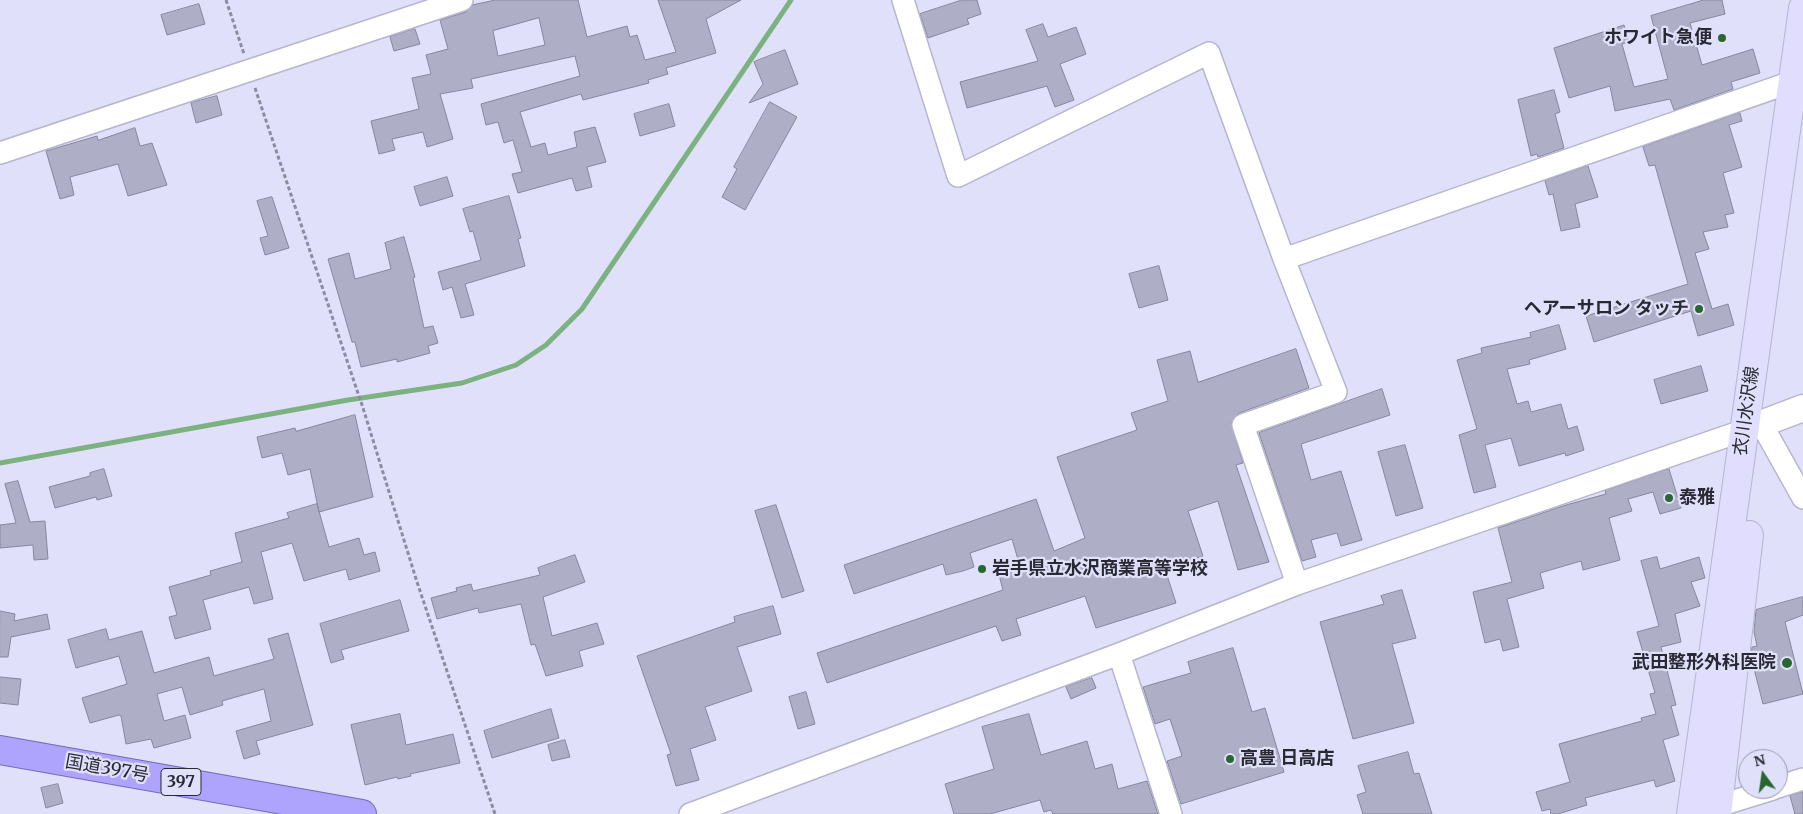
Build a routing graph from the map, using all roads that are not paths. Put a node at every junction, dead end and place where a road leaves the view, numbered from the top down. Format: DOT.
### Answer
graph roads {
  1 [pos="462,0"];
  2 [pos="903,0"];
  3 [pos="1803,8"];
  4 [pos="1798,81"];
  5 [pos="1803,150"];
  6 [pos="0,152"];
  7 [pos="1284,259"];
  8 [pos="1803,408"];
  9 [pos="1753,427"];
  10 [pos="1803,498"];
  11 [pos="1296,584"];
  12 [pos="1119,654"];
  13 [pos="0,750"];
  14 [pos="1803,780"];
  15 [pos="1788,784"];
  16 [pos="1746,799"];
  17 [pos="1717,810"];
  18 [pos="362,814"];
  19 [pos="690,814"];
  20 [pos="1171,814"];
  21 [pos="1691,814"];
  1 -- 6 [label="street"];
  2 -- 7 [label="street"];
  3 -- 4 [label="main road, 衣川水沢線"];
  4 -- 7 [label="street"];
  4 -- 9 [label="main road, 衣川水沢線"];
  5 -- 9 [label="main road, 衣川水沢線"];
  7 -- 11 [label="street"];
  8 -- 9 [label="street"];
  9 -- 10 [label="street"];
  9 -- 11 [label="street"];
  9 -- 17 [label="main road, 衣川水沢線"];
  9 -- 21 [label="main road, 衣川水沢線"];
  11 -- 12 [label="street"];
  12 -- 19 [label="street"];
  12 -- 20 [label="street"];
  13 -- 18 [label="highway, 国道397号 / 397"];
  14 -- 15 [label="street"];
  16 -- 17 [label="street"];
}
